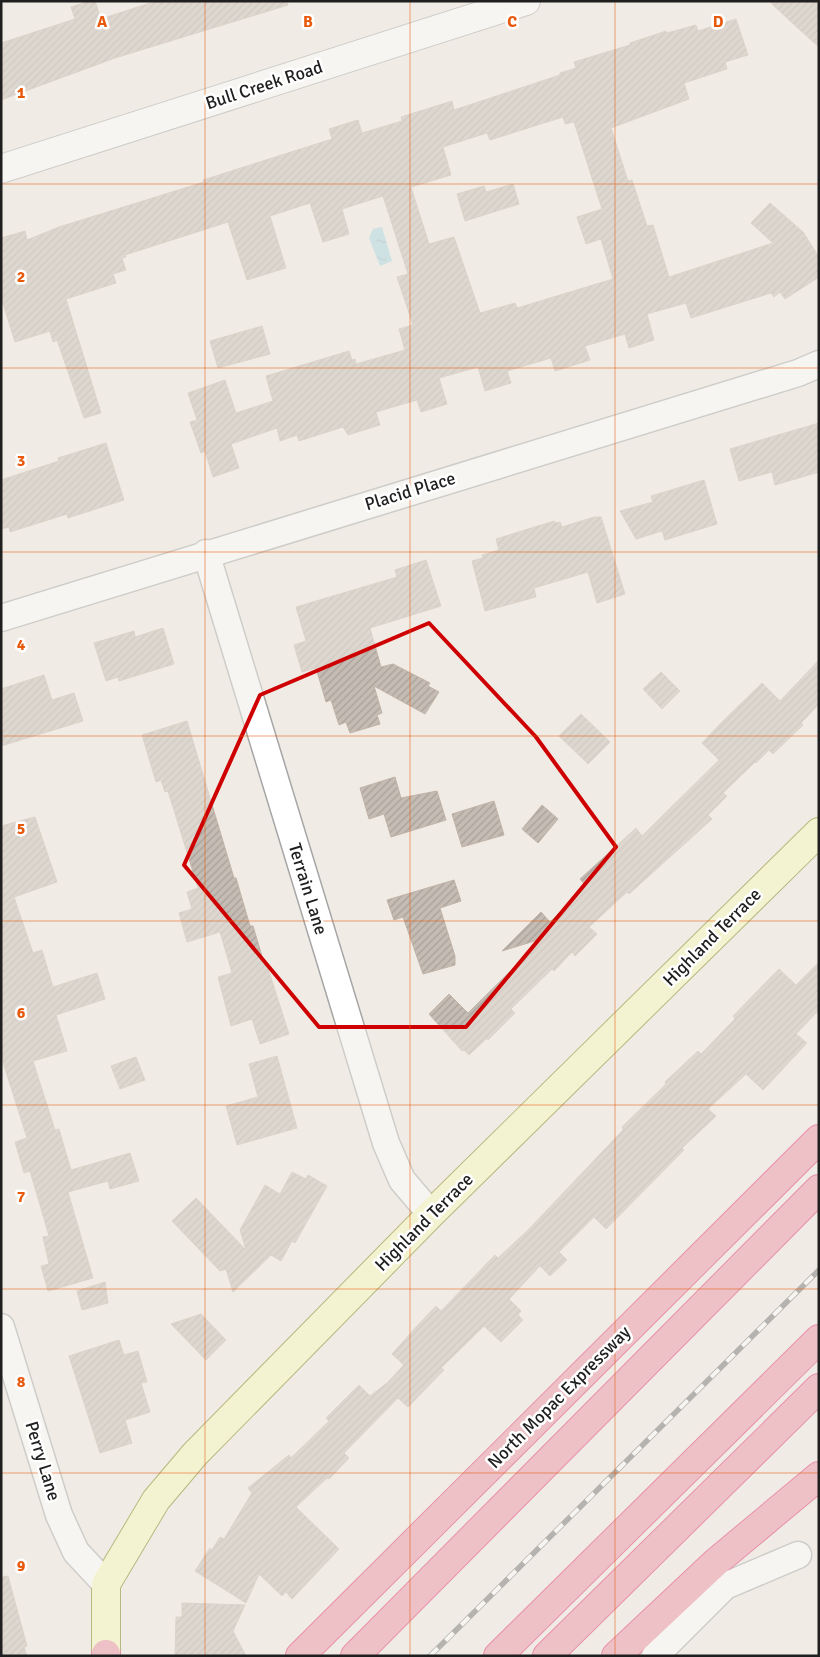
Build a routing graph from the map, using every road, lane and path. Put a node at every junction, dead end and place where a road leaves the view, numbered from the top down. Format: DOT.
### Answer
graph roads {
  1 [pos="526,1"];
  2 [pos="1,169"];
  3 [pos="819,364"];
  4 [pos="206,554"];
  5 [pos="1,618"];
  6 [pos="819,832"];
  7 [pos="819,1139"];
  8 [pos="819,1189"];
  9 [pos="431,1214"];
  10 [pos="1,1326"];
  11 [pos="819,1339"];
  12 [pos="819,1388"];
  13 [pos="819,1476"];
  14 [pos="798,1555"];
  15 [pos="106,1584"];
  16 [pos="106,1655"];
  17 [pos="300,1656"];
  18 [pos="355,1656"];
  19 [pos="498,1656"];
  20 [pos="547,1656"];
  21 [pos="616,1656"];
  22 [pos="655,1656"];
  1 -- 2 [label="street, Bull Creek Road"];
  3 -- 4 [label="street, Placid Place"];
  4 -- 5 [label="street, Placid Place"];
  4 -- 9 [label="street, Terrain Lane"];
  6 -- 9 [label="main road, Highland Terrace"];
  7 -- 17 [label="highway, North Mopac Expressway"];
  8 -- 18 [label="highway"];
  9 -- 15 [label="main road, Highland Terrace"];
  10 -- 15 [label="street, Perry Lane"];
  11 -- 19 [label="highway"];
  12 -- 20 [label="highway"];
  13 -- 21 [label="highway"];
  14 -- 22 [label="street"];
  15 -- 16 [label="main road"];
}
